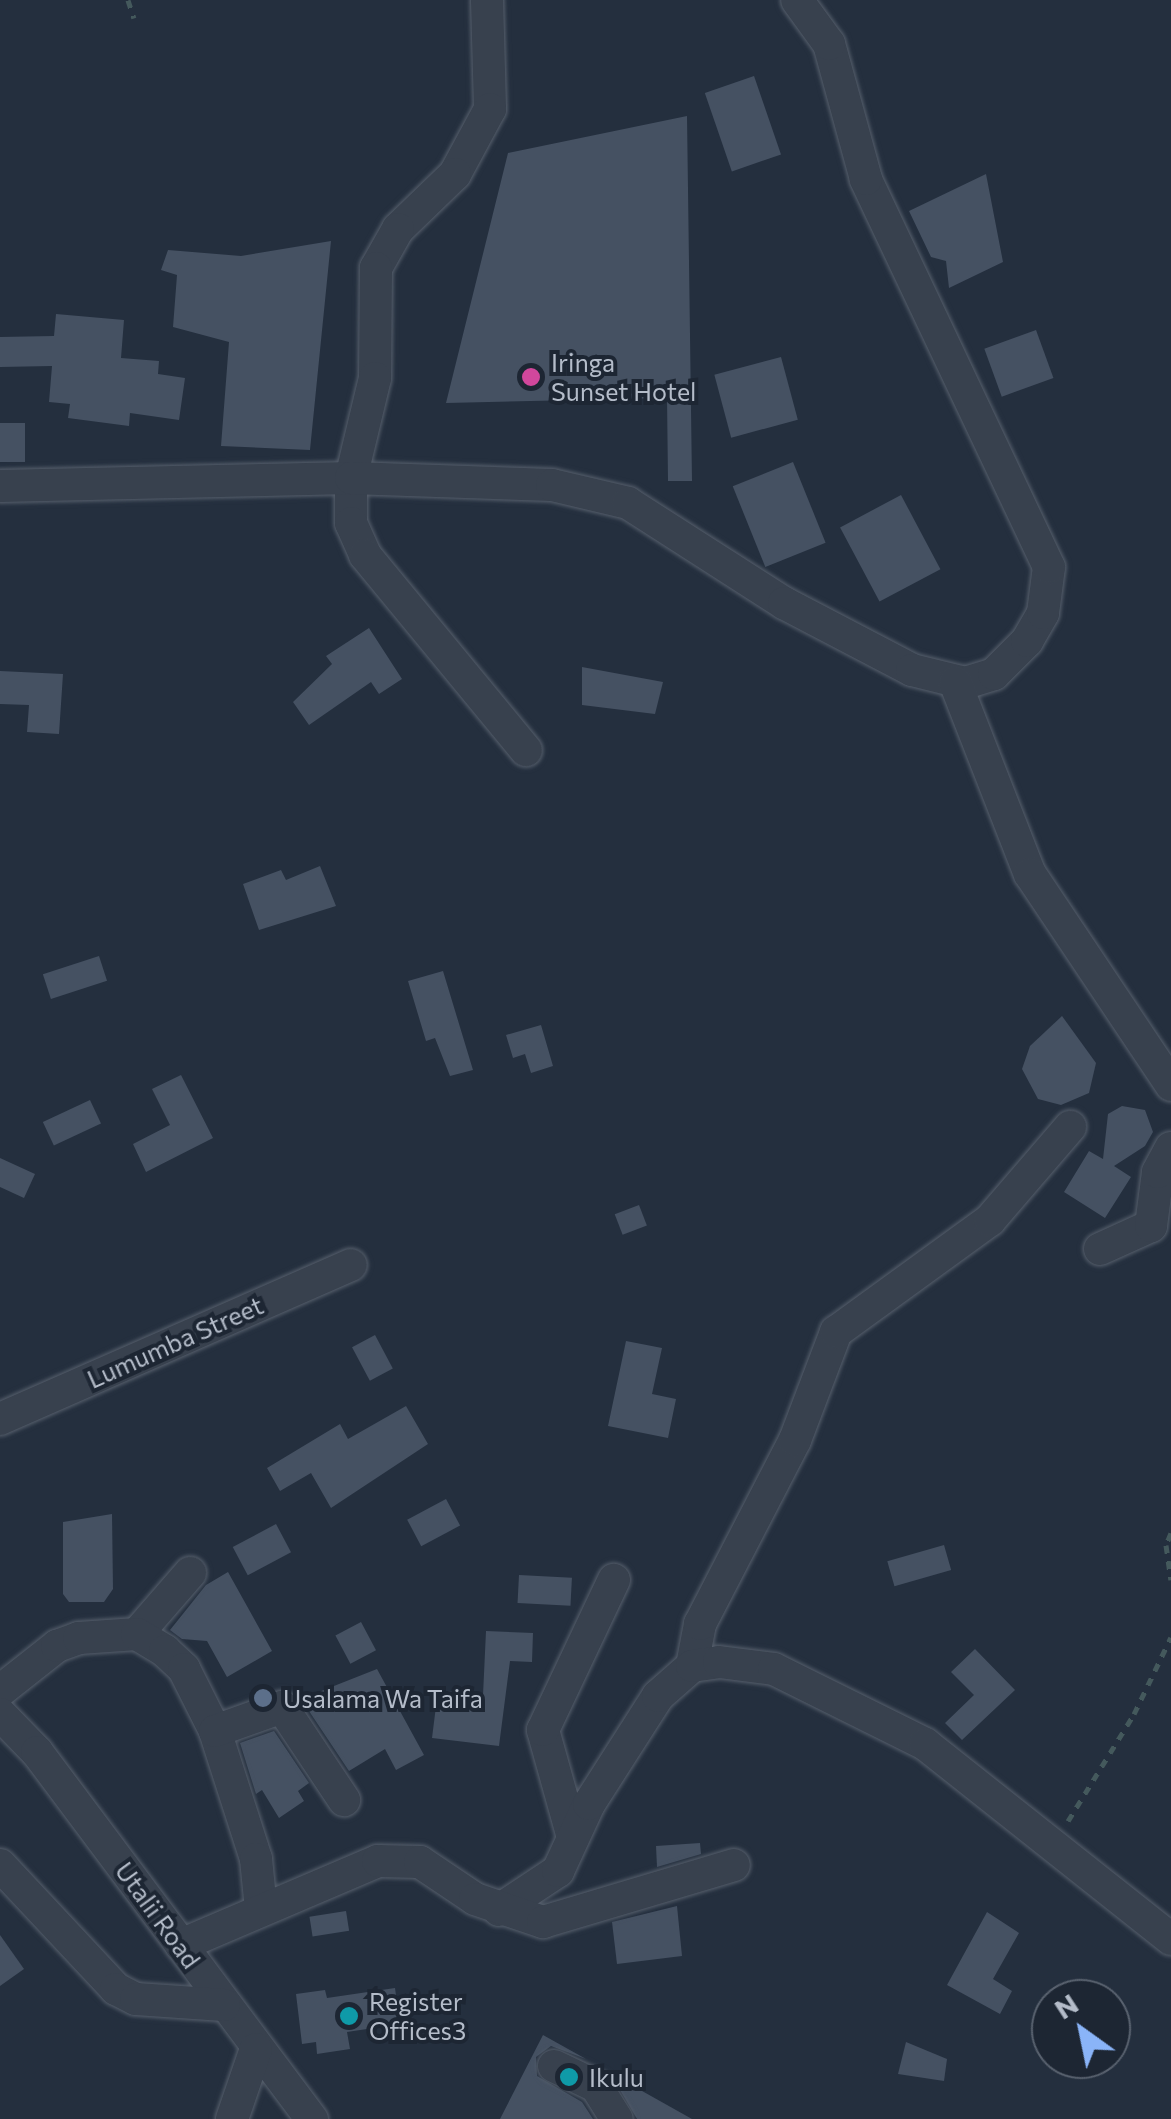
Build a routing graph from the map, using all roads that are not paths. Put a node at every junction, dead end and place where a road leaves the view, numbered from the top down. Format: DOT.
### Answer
graph roads {
  1 [pos="486,0"];
  2 [pos="797,0"];
  3 [pos="351,478"];
  4 [pos="0,486"];
  5 [pos="954,682"];
  6 [pos="526,750"];
  7 [pos="1171,1085"];
  8 [pos="1070,1127"];
  9 [pos="1171,1148"];
  10 [pos="1100,1249"];
  11 [pos="351,1265"];
  12 [pos="0,1419"];
  13 [pos="190,1573"];
  14 [pos="614,1580"];
  15 [pos="136,1634"];
  16 [pos="692,1666"];
  17 [pos="0,1690"];
  18 [pos="0,1714"];
  19 [pos="215,1731"];
  20 [pos="344,1800"];
  21 [pos="572,1834"];
  22 [pos="734,1864"];
  23 [pos="0,1866"];
  24 [pos="262,1909"];
  25 [pos="499,1910"];
  26 [pos="1171,1940"];
  27 [pos="181,1945"];
  28 [pos="224,2005"];
  29 [pos="256,2049"];
  30 [pos="554,2066"];
  31 [pos="232,2119"];
  32 [pos="312,2119"];
  33 [pos="618,2119"];
  1 -- 3 [label="street"];
  2 -- 5 [label="street"];
  3 -- 4 [label="street"];
  3 -- 5 [label="street"];
  3 -- 6 [label="street"];
  5 -- 7 [label="street"];
  8 -- 16 [label="street"];
  9 -- 10 [label="street"];
  11 -- 12 [label="street, Lumumba Street"];
  13 -- 15 [label="street"];
  14 -- 21 [label="street"];
  15 -- 17 [label="street"];
  15 -- 19 [label="street"];
  16 -- 21 [label="street"];
  16 -- 26 [label="street"];
  18 -- 27 [label="street, Utalii Road"];
  19 -- 20 [label="street"];
  19 -- 24 [label="street"];
  21 -- 25 [label="street"];
  22 -- 25 [label="street"];
  23 -- 28 [label="street"];
  24 -- 25 [label="street"];
  24 -- 27 [label="street"];
  27 -- 28 [label="street, Utalii Road"];
  28 -- 29 [label="street, Utalii Road"];
  29 -- 31 [label="street"];
  29 -- 32 [label="street, Utalii Road"];
  30 -- 33 [label="street"];
}
